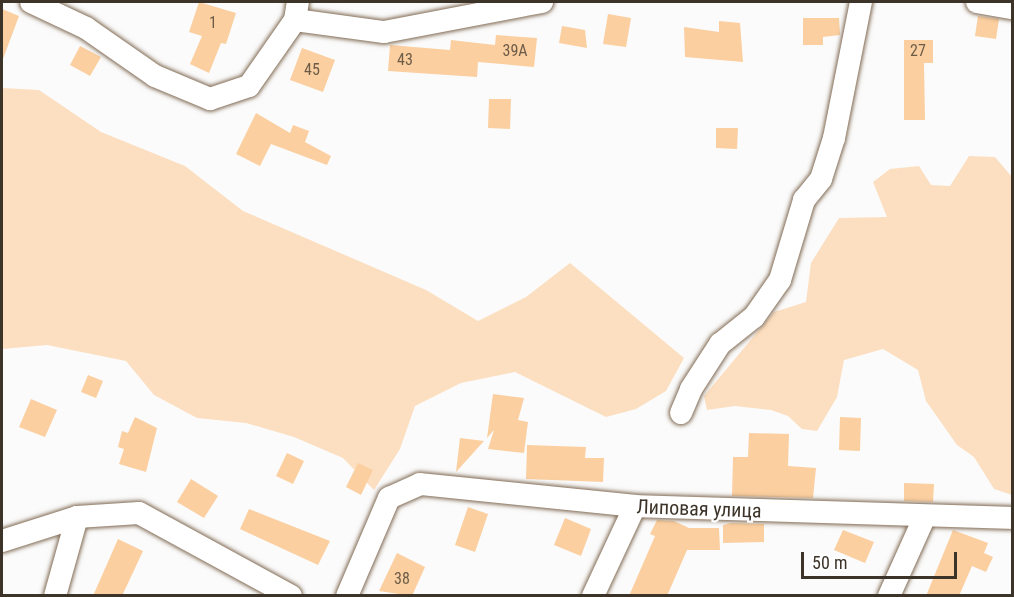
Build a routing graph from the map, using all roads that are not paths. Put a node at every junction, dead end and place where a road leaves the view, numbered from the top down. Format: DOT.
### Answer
graph roads {
  1 [pos="31,2"];
  2 [pos="542,2"];
  3 [pos="861,2"];
  4 [pos="977,2"];
  5 [pos="1012,8"];
  6 [pos="297,11"];
  7 [pos="681,413"];
  8 [pos="635,506"];
  9 [pos="77,517"];
  10 [pos="924,518"];
  11 [pos="1012,518"];
  12 [pos="2,541"];
  13 [pos="55,596"];
  14 [pos="291,596"];
  15 [pos="347,596"];
  16 [pos="593,596"];
  17 [pos="889,596"];
  1 -- 6 [label="street"];
  2 -- 6 [label="street"];
  3 -- 7 [label="street"];
  4 -- 5 [label="street"];
  8 -- 10 [label="street, Липовая улица"];
  8 -- 15 [label="street, Липовая улица"];
  8 -- 16 [label="street"];
  9 -- 12 [label="street"];
  9 -- 13 [label="street"];
  9 -- 14 [label="street"];
  10 -- 11 [label="street, Липовая улица"];
  10 -- 17 [label="street"];
}
